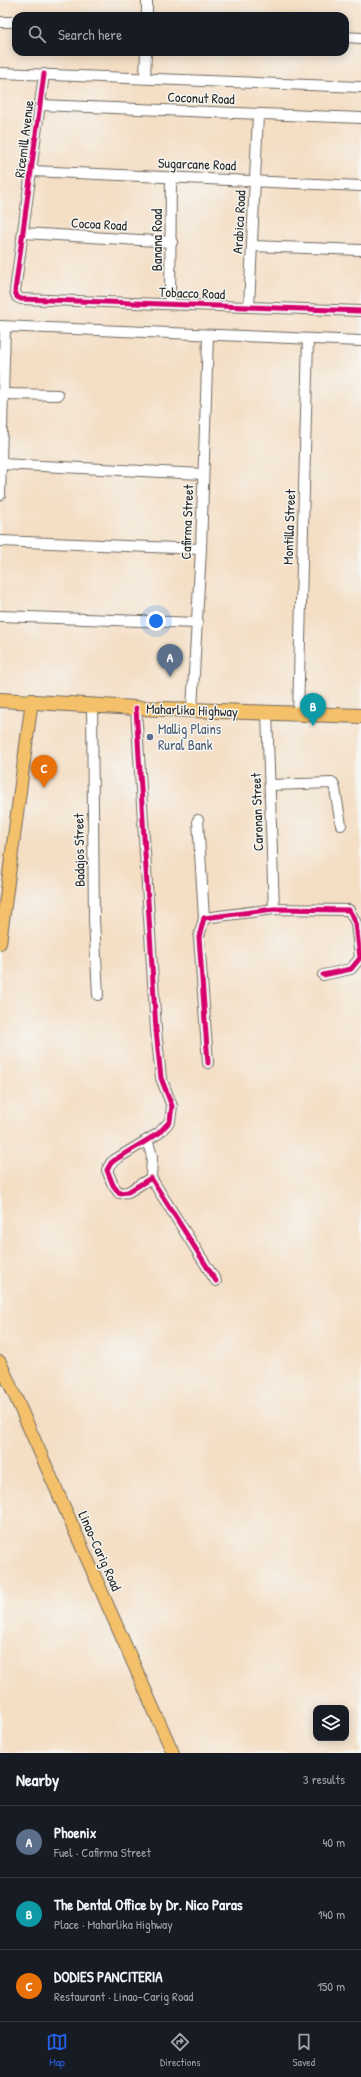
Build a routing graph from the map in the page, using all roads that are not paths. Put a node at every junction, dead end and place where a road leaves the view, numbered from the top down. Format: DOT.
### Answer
graph roads {
  1 [pos="147,0"];
  2 [pos="147,12"];
  3 [pos="0,22"];
  4 [pos="12,22"];
  5 [pos="349,37"];
  6 [pos="361,38"];
  7 [pos="146,56"];
  8 [pos="0,73"];
  9 [pos="44,74"];
  10 [pos="145,78"];
  11 [pos="361,87"];
  12 [pos="40,105"];
  13 [pos="258,114"];
  14 [pos="361,118"];
  15 [pos="32,171"];
  16 [pos="171,177"];
  17 [pos="256,180"];
  18 [pos="361,186"];
  19 [pos="24,233"];
  20 [pos="172,242"];
  21 [pos="252,246"];
  22 [pos="361,250"];
  23 [pos="21,299"];
  24 [pos="170,304"];
  25 [pos="249,307"];
  26 [pos="361,312"];
  27 [pos="3,327"];
  28 [pos="208,336"];
  29 [pos="308,339"];
  30 [pos="361,341"];
  31 [pos="4,394"];
  32 [pos="58,396"];
  33 [pos="1,464"];
  34 [pos="202,474"];
  35 [pos="0,495"];
  36 [pos="0,541"];
  37 [pos="200,549"];
  38 [pos="0,616"];
  39 [pos="197,623"];
  40 [pos="0,700"];
  41 [pos="32,700"];
  42 [pos="92,704"];
  43 [pos="136,708"];
  44 [pos="192,709"];
  45 [pos="267,713"];
  46 [pos="298,715"];
  47 [pos="361,716"];
  48 [pos="270,785"];
  49 [pos="198,820"];
  50 [pos="341,825"];
  51 [pos="274,909"];
  52 [pos="204,918"];
  53 [pos="0,943"];
  54 [pos="323,975"];
  55 [pos="98,995"];
  56 [pos="208,1064"];
  57 [pos="148,1140"];
  58 [pos="151,1178"];
  59 [pos="216,1281"];
  60 [pos="0,1362"];
  61 [pos="173,1753"];
  1 -- 2 [label="street"];
  3 -- 4 [label="street"];
  5 -- 6 [label="street"];
  7 -- 10 [label="street"];
  8 -- 9 [label="street"];
  9 -- 10 [label="street"];
  9 -- 12 [label="street, Ricemill Avenue"];
  10 -- 11 [label="street"];
  12 -- 13 [label="street, Coconut Road"];
  12 -- 15 [label="street, Ricemill Avenue"];
  13 -- 14 [label="street, Coconut Road"];
  13 -- 17 [label="street, Arabica Road"];
  15 -- 16 [label="street, Sugarcane Road"];
  15 -- 19 [label="street, Ricemill Avenue"];
  16 -- 17 [label="street, Sugarcane Road"];
  16 -- 20 [label="street, Banana Road"];
  17 -- 18 [label="street, Sugarcane Road"];
  17 -- 21 [label="street, Arabica Road"];
  19 -- 20 [label="street, Cocoa Road"];
  19 -- 23 [label="street, Ricemill Avenue"];
  20 -- 24 [label="street, Banana Road"];
  21 -- 22 [label="street"];
  21 -- 25 [label="street, Arabica Road"];
  23 -- 24 [label="street, Tobacco Road"];
  24 -- 25 [label="street, Tobacco Road"];
  25 -- 26 [label="street, Tobacco Road"];
  27 -- 28 [label="street"];
  27 -- 31 [label="street"];
  28 -- 29 [label="street"];
  28 -- 34 [label="street, Cafirma Street"];
  29 -- 30 [label="street"];
  29 -- 46 [label="street, Montilla Street"];
  31 -- 32 [label="street"];
  31 -- 33 [label="street"];
  33 -- 34 [label="street"];
  33 -- 35 [label="street"];
  34 -- 37 [label="street, Cafirma Street"];
  36 -- 37 [label="street"];
  37 -- 39 [label="street, Cafirma Street"];
  38 -- 39 [label="street"];
  39 -- 44 [label="street, Cafirma Street"];
  40 -- 41 [label="highway, Maharlika Highway"];
  41 -- 42 [label="highway, Maharlika Highway"];
  41 -- 53 [label="main road"];
  42 -- 43 [label="highway, Maharlika Highway"];
  42 -- 55 [label="street, Badajos Street"];
  43 -- 44 [label="highway, Maharlika Highway"];
  43 -- 57 [label="street"];
  44 -- 45 [label="highway, Maharlika Highway"];
  45 -- 46 [label="highway, Maharlika Highway"];
  45 -- 48 [label="street, Caronan Street"];
  46 -- 47 [label="highway, Maharlika Highway"];
  48 -- 50 [label="street"];
  48 -- 51 [label="street, Caronan Street"];
  49 -- 52 [label="street"];
  51 -- 52 [label="street"];
  51 -- 54 [label="street"];
  52 -- 56 [label="street"];
  57 -- 58 [label="street"];
  57 -- 58 [label="street"];
  58 -- 59 [label="street"];
  60 -- 61 [label="main road, Linao-Carig Road"];
}
